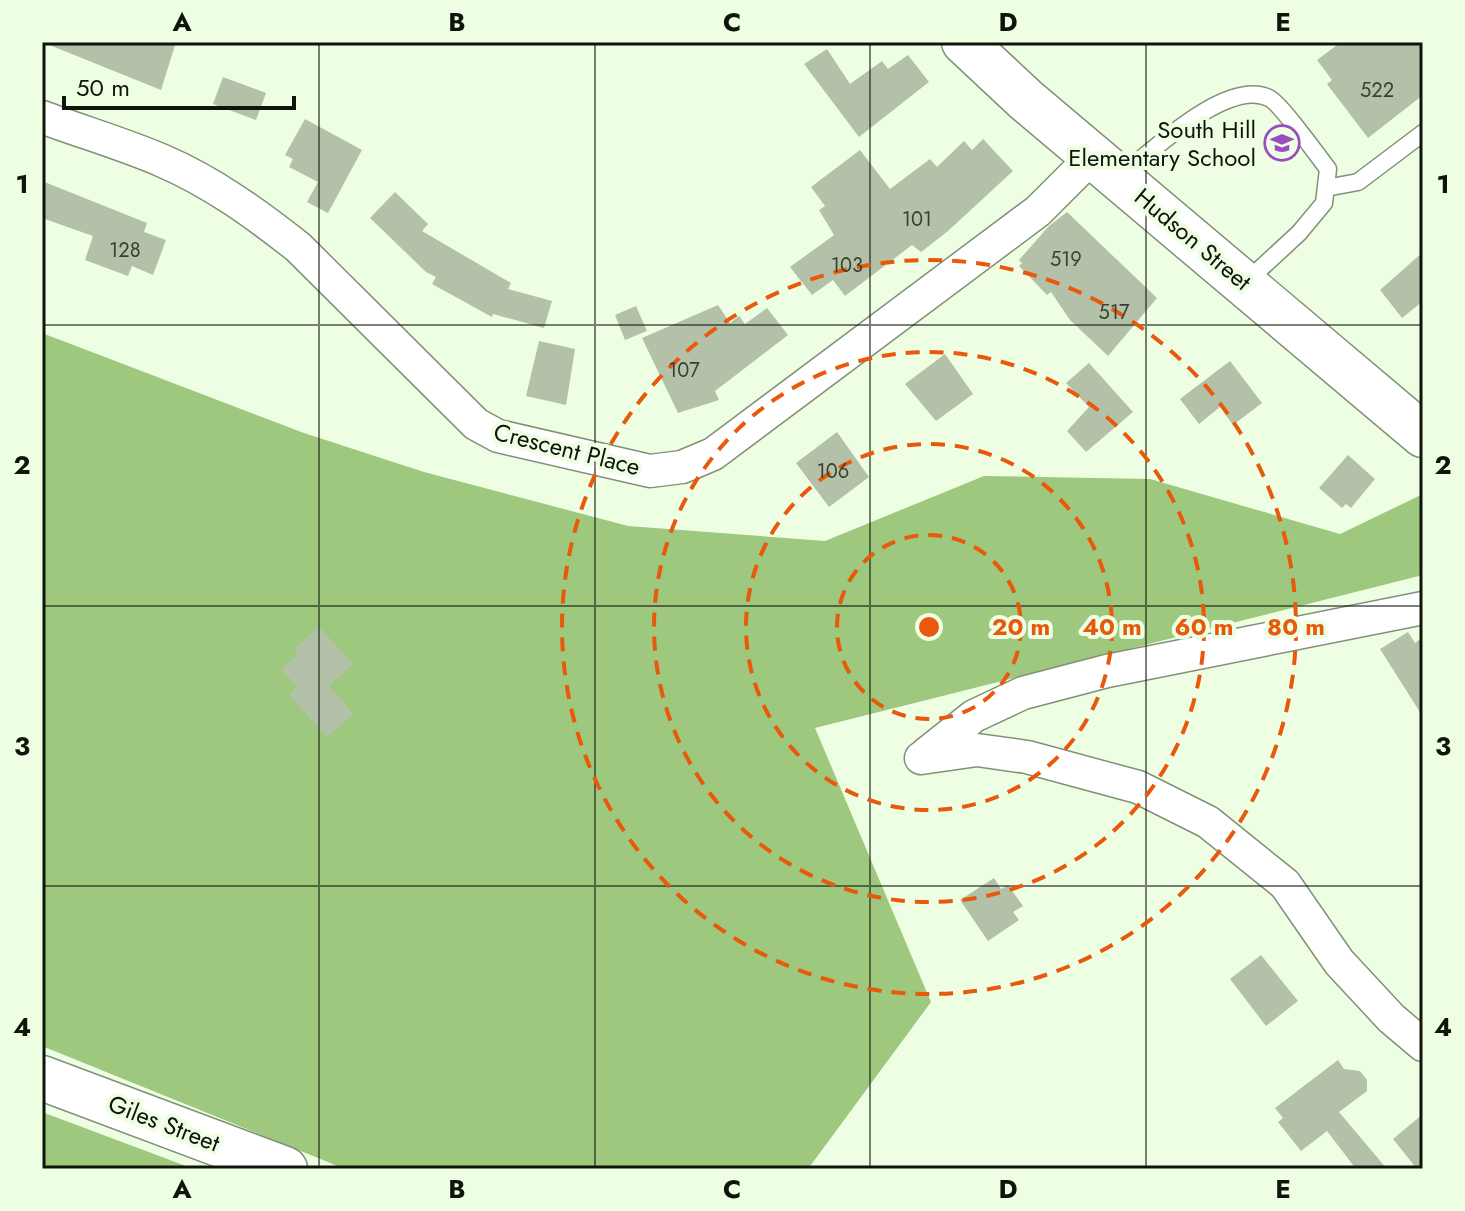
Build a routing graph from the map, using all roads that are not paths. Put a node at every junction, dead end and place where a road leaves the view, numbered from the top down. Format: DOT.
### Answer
graph roads {
  1 [pos="964,42"];
  2 [pos="42,117"];
  3 [pos="1423,133"];
  4 [pos="1106,167"];
  5 [pos="1326,188"];
  6 [pos="1245,283"];
  7 [pos="1423,435"];
  8 [pos="1423,608"];
  9 [pos="1423,1045"];
  10 [pos="42,1078"];
  11 [pos="285,1169"];
  1 -- 4 [label="street, Hudson Street"];
  2 -- 4 [label="street, Crescent Place"];
  3 -- 5 [label="lane"];
  4 -- 5 [label="lane"];
  4 -- 6 [label="street, Hudson Street"];
  5 -- 6 [label="lane"];
  6 -- 7 [label="street, Hudson Street"];
  8 -- 9 [label="street"];
  10 -- 11 [label="street, Giles Street"];
}
